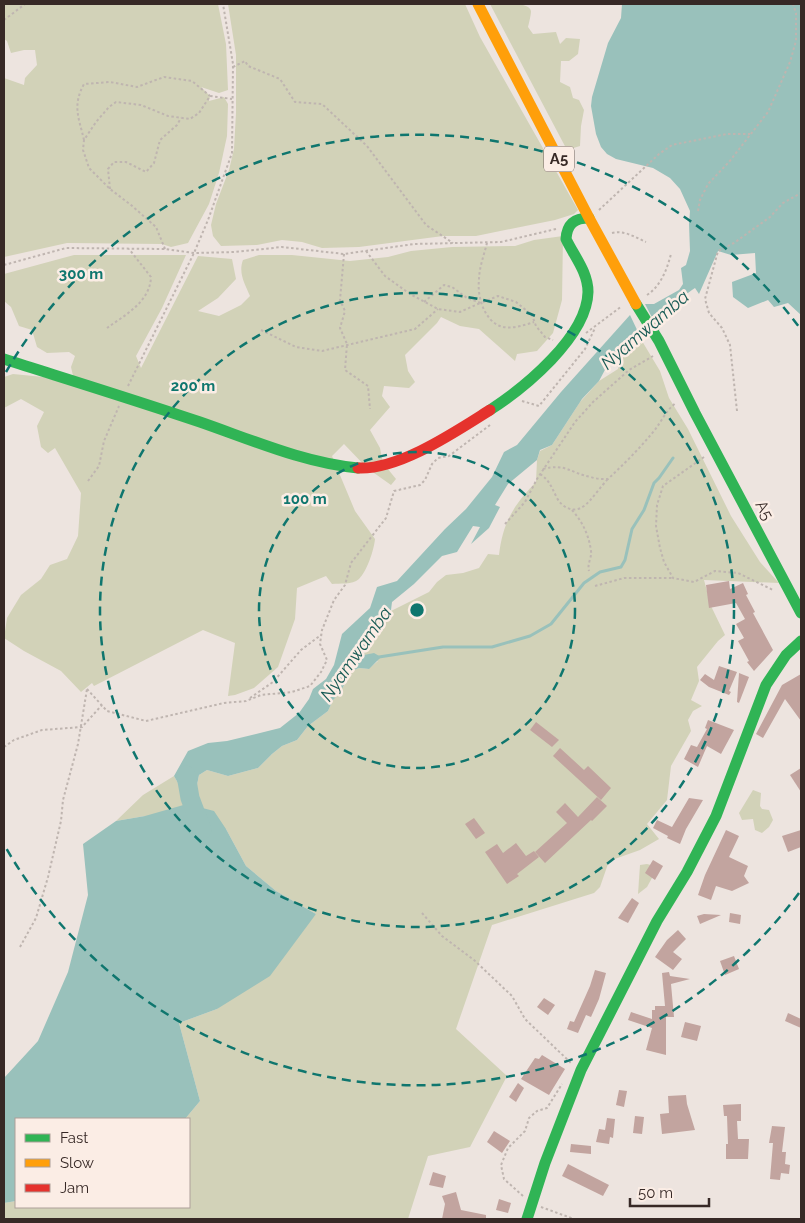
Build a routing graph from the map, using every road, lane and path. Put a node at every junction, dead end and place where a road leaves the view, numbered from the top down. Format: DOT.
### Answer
graph roads {
  1 [pos="24,4"];
  2 [pos="223,4"];
  3 [pos="478,4"];
  4 [pos="793,4"];
  5 [pos="4,20"];
  6 [pos="232,68"];
  7 [pos="210,96"];
  8 [pos="232,99"];
  9 [pos="181,118"];
  10 [pos="750,134"];
  11 [pos="84,140"];
  12 [pos="110,189"];
  13 [pos="801,193"];
  14 [pos="698,211"];
  15 [pos="589,218"];
  16 [pos="568,226"];
  17 [pos="600,236"];
  18 [pos="488,242"];
  19 [pos="646,242"];
  20 [pos="453,243"];
  21 [pos="129,249"];
  22 [pos="165,249"];
  23 [pos="366,251"];
  24 [pos="194,254"];
  25 [pos="344,254"];
  26 [pos="671,254"];
  27 [pos="4,266"];
  28 [pos="424,302"];
  29 [pos="481,303"];
  30 [pos="438,309"];
  31 [pos="640,310"];
  32 [pos="534,322"];
  33 [pos="107,328"];
  34 [pos="595,328"];
  35 [pos="261,330"];
  36 [pos="347,344"];
  37 [pos="565,344"];
  38 [pos="662,346"];
  39 [pos="4,359"];
  40 [pos="686,395"];
  41 [pos="123,396"];
  42 [pos="522,401"];
  43 [pos="370,409"];
  44 [pos="737,411"];
  45 [pos="496,420"];
  46 [pos="714,450"];
  47 [pos="543,469"];
  48 [pos="540,474"];
  49 [pos="608,479"];
  50 [pos="88,481"];
  51 [pos="572,510"];
  52 [pos="505,524"];
  53 [pos="589,571"];
  54 [pos="673,578"];
  55 [pos="595,586"];
  56 [pos="776,591"];
  57 [pos="801,613"];
  58 [pos="321,634"];
  59 [pos="801,641"];
  60 [pos="246,700"];
  61 [pos="102,705"];
  62 [pos="82,727"];
  63 [pos="4,747"];
  64 [pos="422,913"];
  65 [pos="20,947"];
  66 [pos="573,1065"];
  67 [pos="565,1079"];
  68 [pos="530,1203"];
  69 [pos="527,1219"];
  70 [pos="574,1219"];
  1 -- 5 [label="path"];
  2 -- 6 [label="path"];
  3 -- 15 [label="main road, A5 / A5"];
  4 -- 10 [label="path"];
  6 -- 8 [label="path"];
  6 -- 20 [label="path"];
  7 -- 8 [label="path"];
  7 -- 9 [label="path"];
  7 -- 11 [label="path"];
  8 -- 24 [label="path"];
  9 -- 11 [label="path"];
  9 -- 12 [label="path"];
  10 -- 14 [label="path"];
  10 -- 15 [label="path"];
  11 -- 12 [label="path"];
  12 -- 22 [label="path"];
  13 -- 44 [label="path"];
  15 -- 16 [label="main road"];
  15 -- 17 [label="main road, A5 / A5"];
  16 -- 18 [label="path"];
  16 -- 37 [label="main road"];
  17 -- 19 [label="path"];
  17 -- 31 [label="main road, A5 / A5"];
  18 -- 20 [label="path"];
  18 -- 29 [label="path"];
  20 -- 23 [label="path"];
  21 -- 22 [label="path"];
  21 -- 27 [label="path"];
  21 -- 33 [label="path"];
  22 -- 24 [label="path"];
  23 -- 25 [label="path"];
  23 -- 28 [label="path"];
  24 -- 25 [label="path"];
  24 -- 41 [label="path"];
  25 -- 36 [label="path"];
  26 -- 31 [label="path"];
  28 -- 29 [label="path"];
  28 -- 30 [label="path"];
  29 -- 30 [label="path"];
  29 -- 32 [label="path"];
  29 -- 32 [label="path"];
  30 -- 36 [label="path"];
  31 -- 38 [label="main road, A5"];
  32 -- 37 [label="path"];
  34 -- 42 [label="path"];
  35 -- 36 [label="path"];
  36 -- 43 [label="path"];
  37 -- 41 [label="main road"];
  38 -- 40 [label="main road, A5 / A5"];
  38 -- 47 [label="path"];
  39 -- 41 [label="main road"];
  40 -- 46 [label="main road, A5 / A5"];
  40 -- 49 [label="path"];
  41 -- 50 [label="path"];
  45 -- 58 [label="path"];
  46 -- 54 [label="path"];
  46 -- 57 [label="main road, A5 / A5"];
  47 -- 48 [label="path"];
  47 -- 49 [label="path"];
  48 -- 51 [label="path"];
  48 -- 52 [label="path"];
  49 -- 51 [label="path"];
  51 -- 53 [label="path"];
  54 -- 55 [label="path"];
  54 -- 56 [label="path"];
  58 -- 60 [label="path"];
  58 -- 60 [label="path"];
  59 -- 68 [label="main road"];
  60 -- 61 [label="path"];
  61 -- 62 [label="path"];
  61 -- 62 [label="path"];
  62 -- 63 [label="path"];
  62 -- 65 [label="path"];
  64 -- 66 [label="path"];
  67 -- 68 [label="path"];
  68 -- 69 [label="main road"];
  68 -- 70 [label="path"];
}
